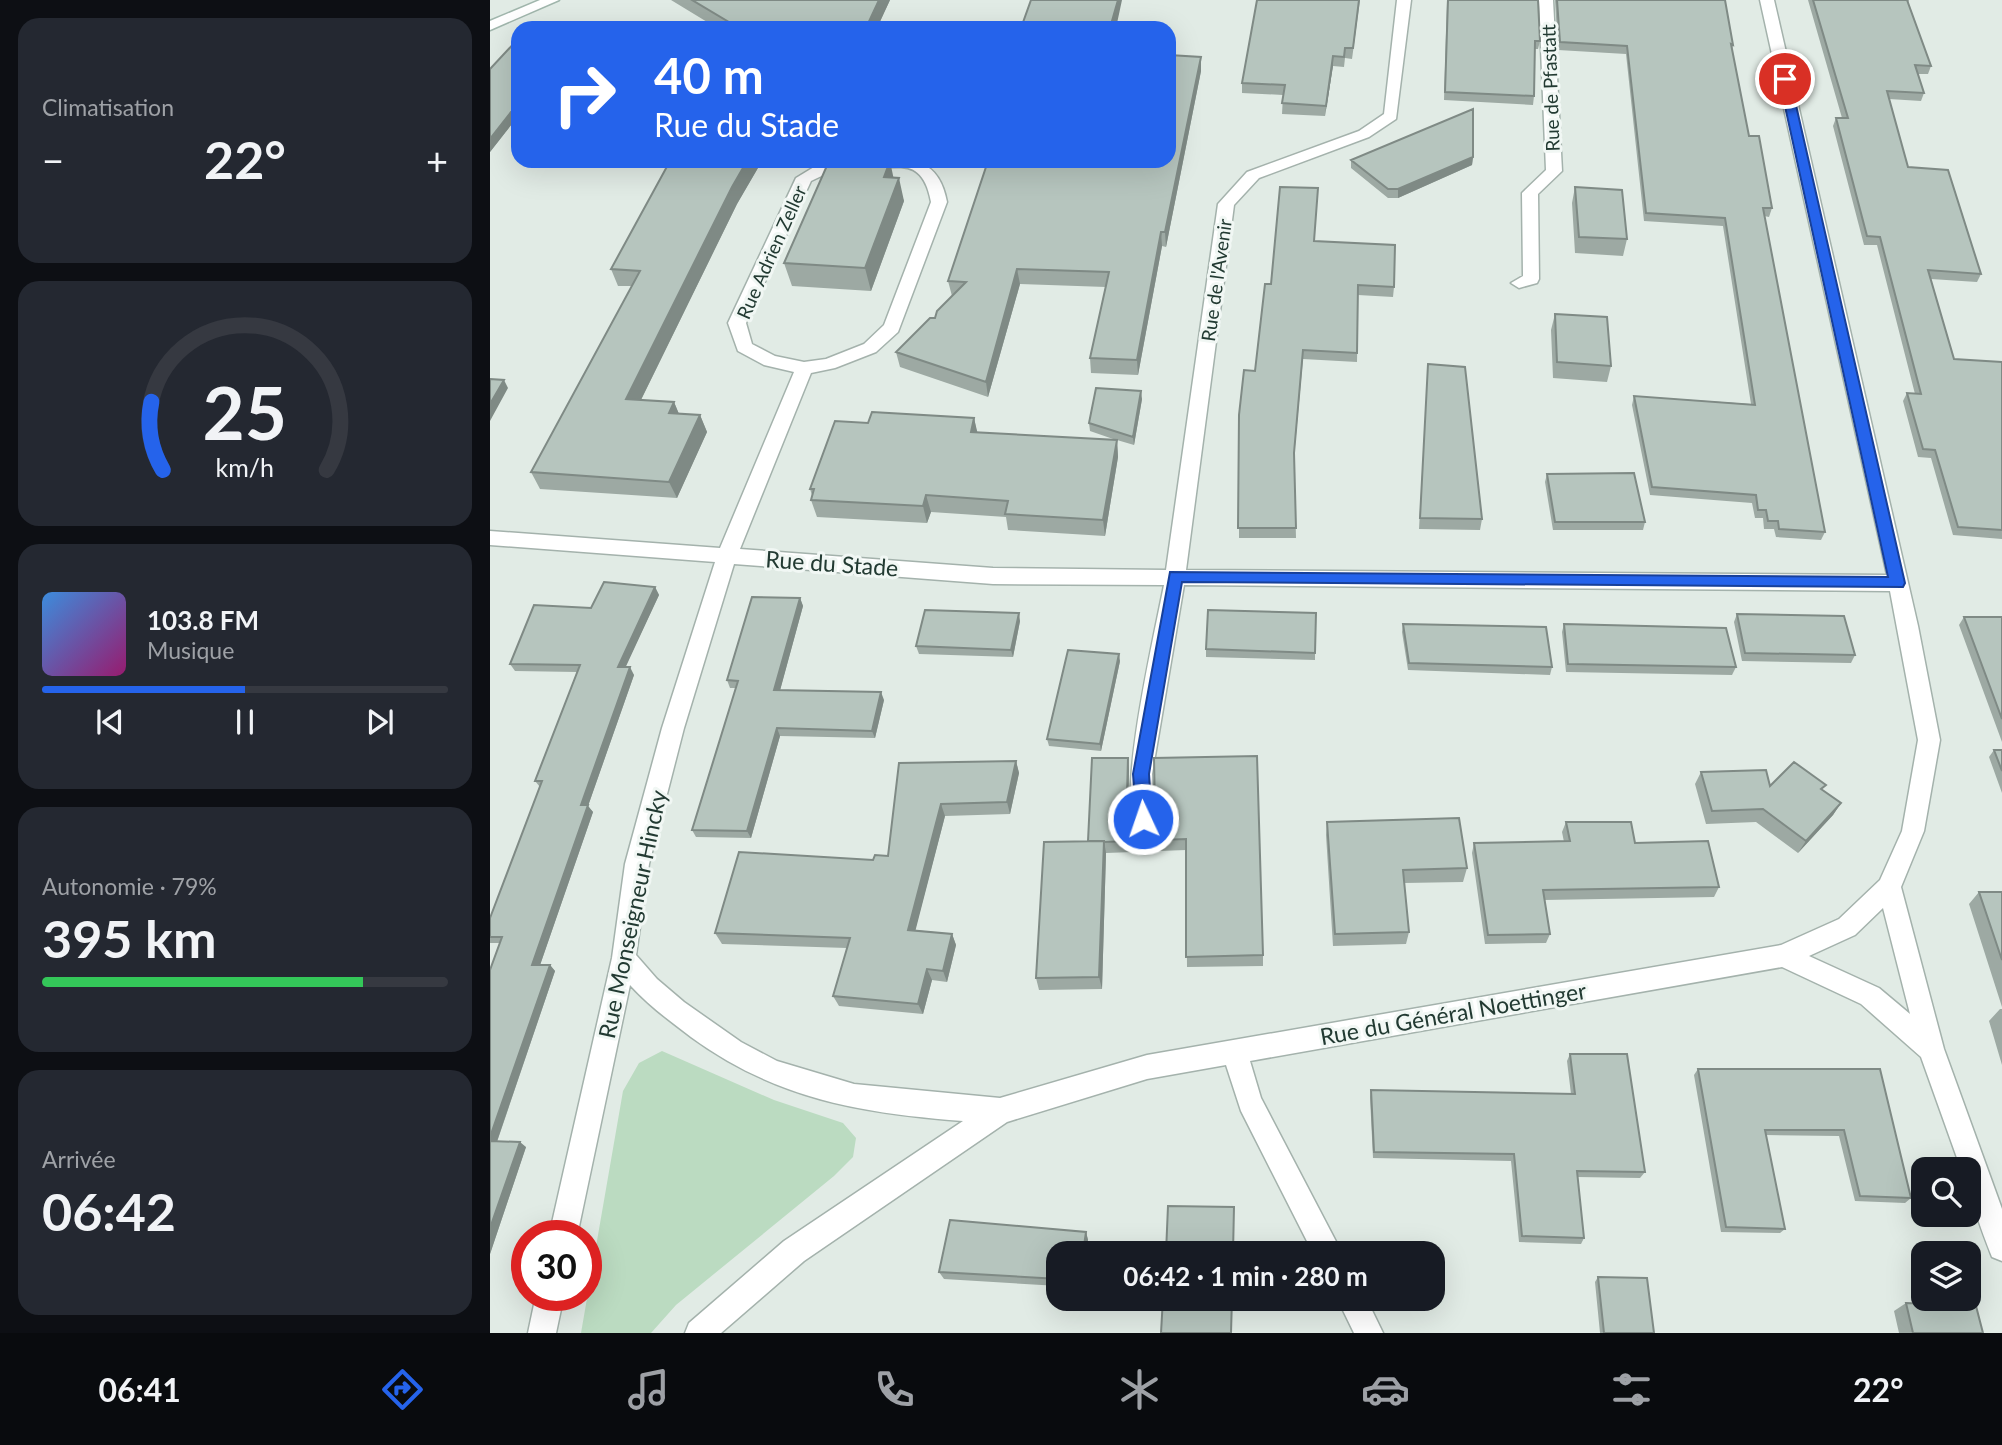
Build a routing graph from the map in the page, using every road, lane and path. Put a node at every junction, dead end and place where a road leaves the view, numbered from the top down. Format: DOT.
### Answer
graph roads {
  1 [pos="552,0"];
  2 [pos="1404,0"];
  3 [pos="1546,0"];
  4 [pos="1767,0"];
  5 [pos="490,26"];
  6 [pos="822,168"];
  7 [pos="921,168"];
  8 [pos="1519,284"];
  9 [pos="804,368"];
  10 [pos="490,538"];
  11 [pos="727,556"];
  12 [pos="1175,576"];
  13 [pos="1897,583"];
  14 [pos="1143,819"];
  15 [pos="1889,887"];
  16 [pos="1783,956"];
  17 [pos="624,958"];
  18 [pos="1931,1049"];
  19 [pos="1234,1051"];
  20 [pos="1000,1111"];
  21 [pos="567,1220"];
  22 [pos="1322,1241"];
  23 [pos="2002,1247"];
  24 [pos="547,1311"];
  25 [pos="1358,1311"];
  26 [pos="542,1333"];
  27 [pos="699,1333"];
  28 [pos="1369,1333"];
  1 -- 5 [label="street"];
  2 -- 12 [label="street, Rue de l'Avenir"];
  3 -- 8 [label="street, Rue de Pfastatt"];
  4 -- 13 [label="street"];
  6 -- 9 [label="street, Rue Adrien Zeller"];
  7 -- 9 [label="street, Rue Adrien Zeller"];
  9 -- 11 [label="street"];
  10 -- 11 [label="street, Rue du Stade"];
  11 -- 12 [label="street, Rue du Stade"];
  11 -- 17 [label="street, Rue Monseigneur Hincky"];
  12 -- 13 [label="street, Rue du Stade"];
  12 -- 14 [label="street"];
  13 -- 15 [label="street"];
  15 -- 16 [label="street, Rue du Général Noettinger"];
  15 -- 18 [label="street"];
  16 -- 18 [label="street"];
  16 -- 19 [label="street, Rue du Général Noettinger"];
  17 -- 20 [label="street, Rue du Général Noettinger"];
  17 -- 21 [label="street, Rue Monseigneur Hincky"];
  18 -- 23 [label="street"];
  19 -- 20 [label="street, Rue du Général Noettinger"];
  19 -- 22 [label="street"];
  20 -- 27 [label="street, Rue du Général Noettinger"];
  24 -- 26 [label="street"];
  25 -- 28 [label="street"];
}
